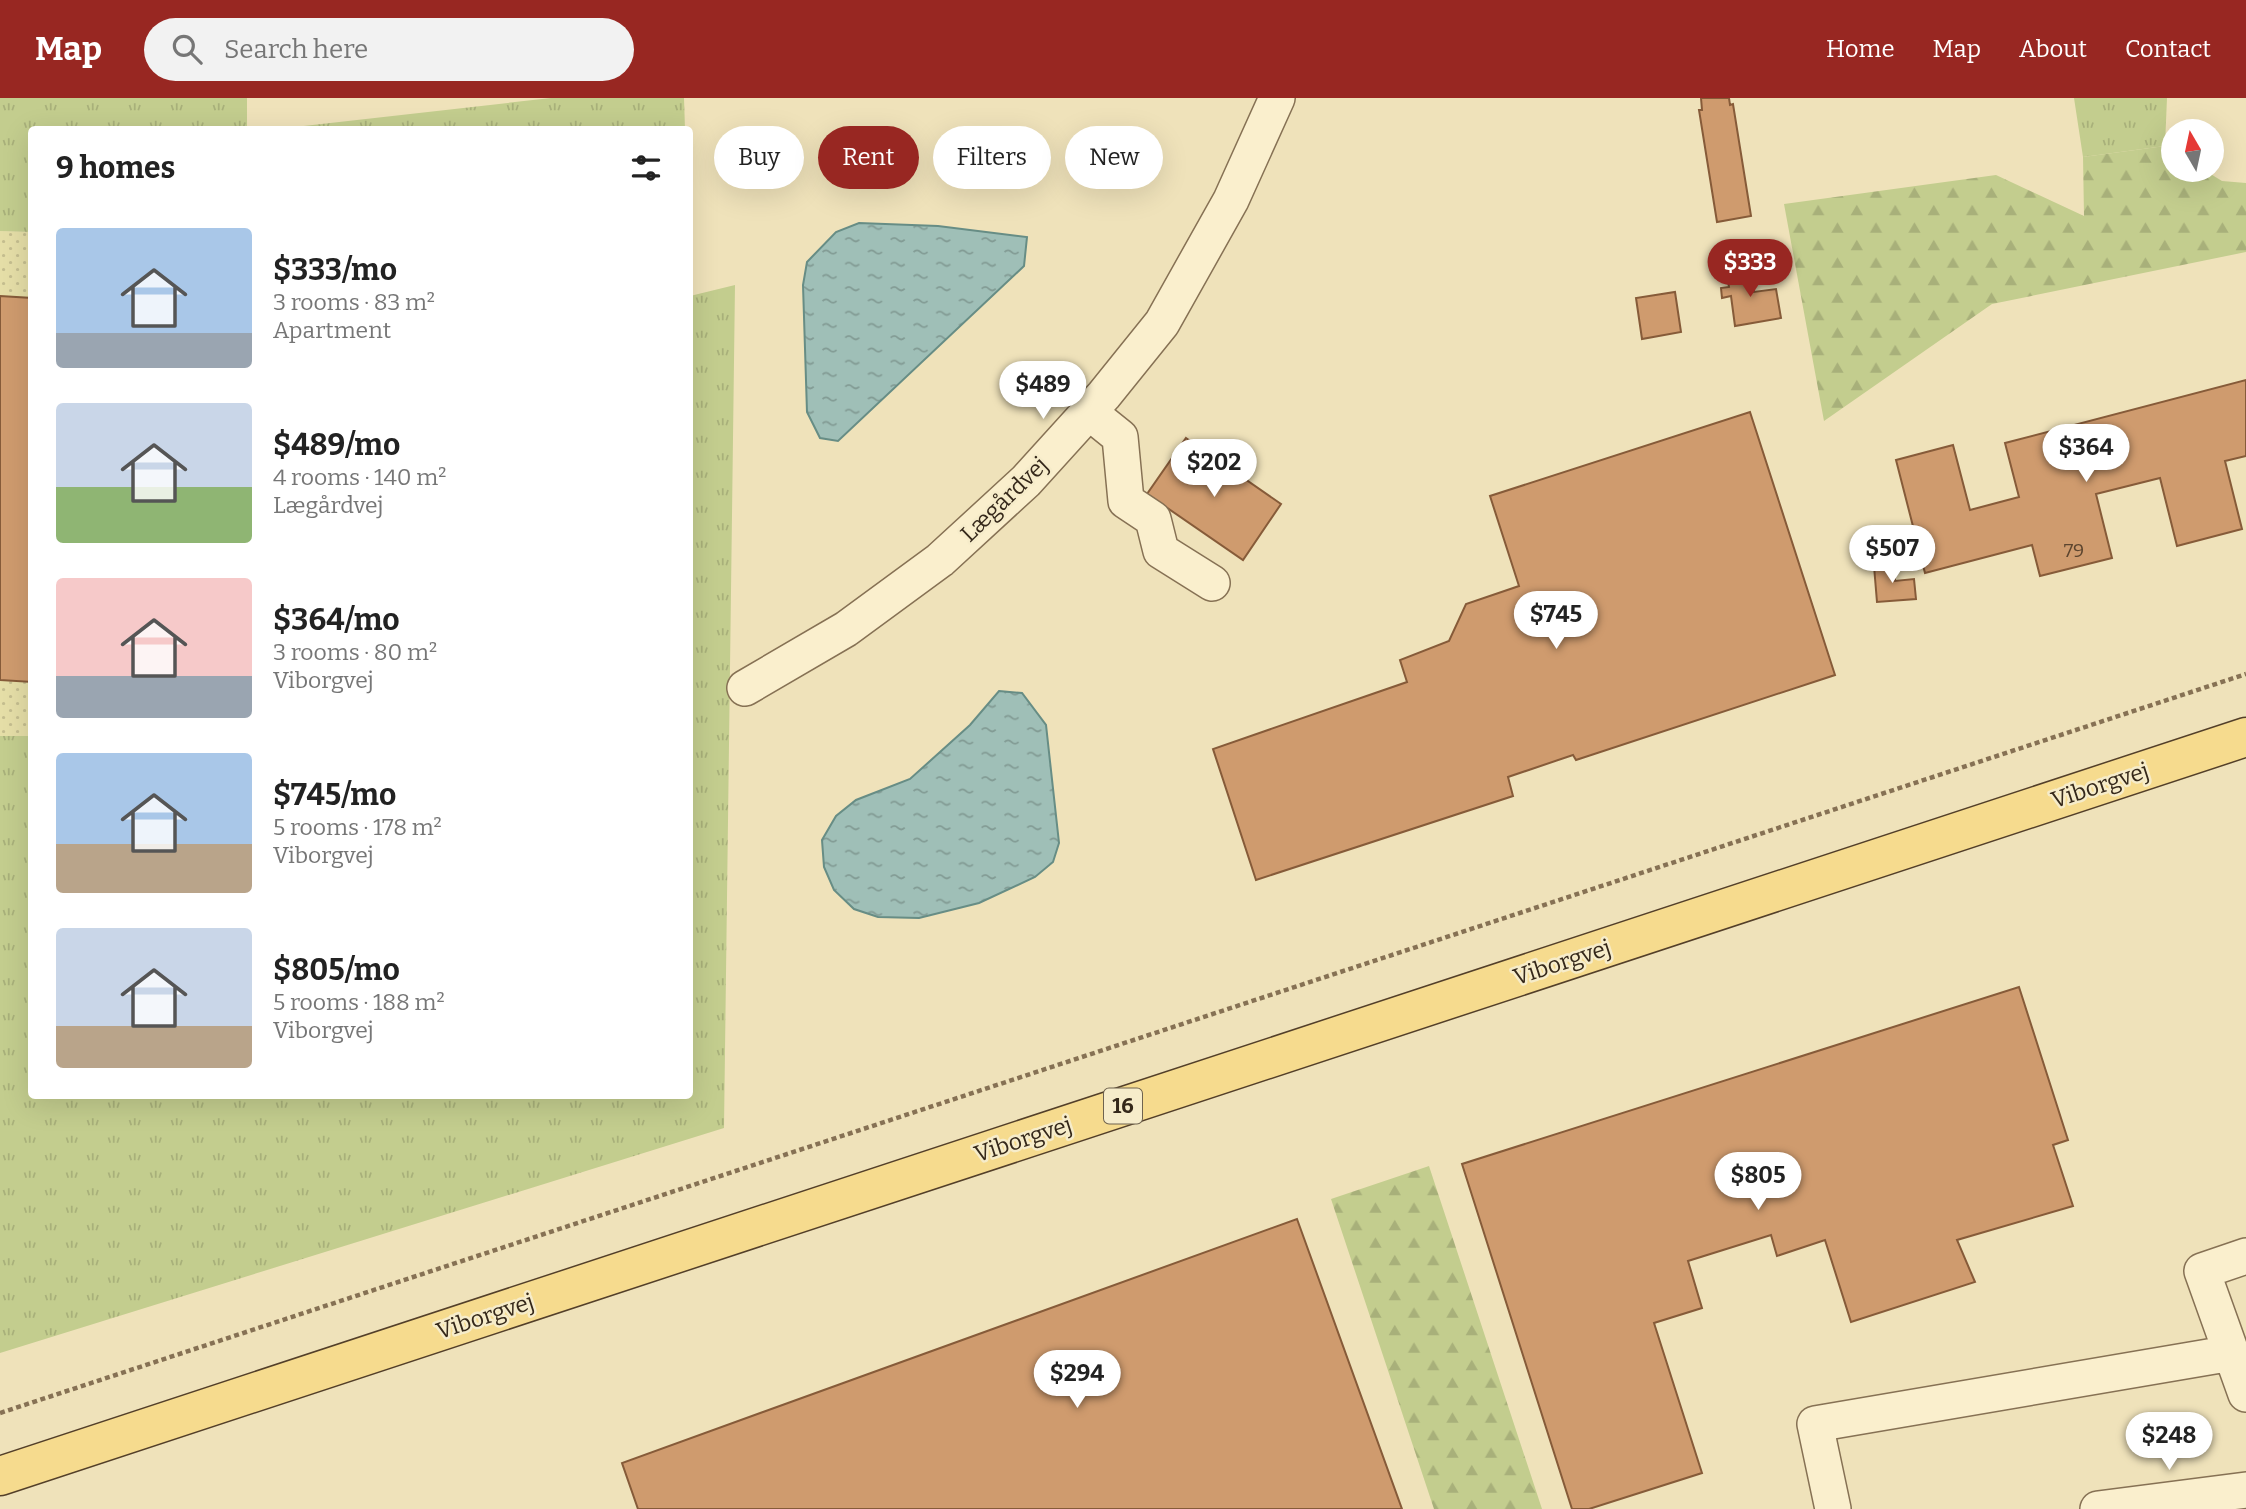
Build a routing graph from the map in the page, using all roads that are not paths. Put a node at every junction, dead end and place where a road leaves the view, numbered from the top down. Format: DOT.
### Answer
graph roads {
  1 [pos="1277,98"];
  2 [pos="1089,412"];
  3 [pos="1212,583"];
  4 [pos="745,688"];
  5 [pos="2246,737"];
  6 [pos="2246,1256"];
  7 [pos="2232,1353"];
  8 [pos="2246,1394"];
  9 [pos="0,1476"];
  10 [pos="2246,1490"];
  11 [pos="1833,1509"];
  12 [pos="2098,1509"];
  1 -- 2 [label="street, Lægårdvej"];
  2 -- 3 [label="street"];
  2 -- 4 [label="street, Lægårdvej"];
  5 -- 9 [label="main road, Viborgvej / 16"];
  6 -- 7 [label="street"];
  7 -- 8 [label="street"];
  7 -- 11 [label="street"];
  10 -- 12 [label="street"];
}
